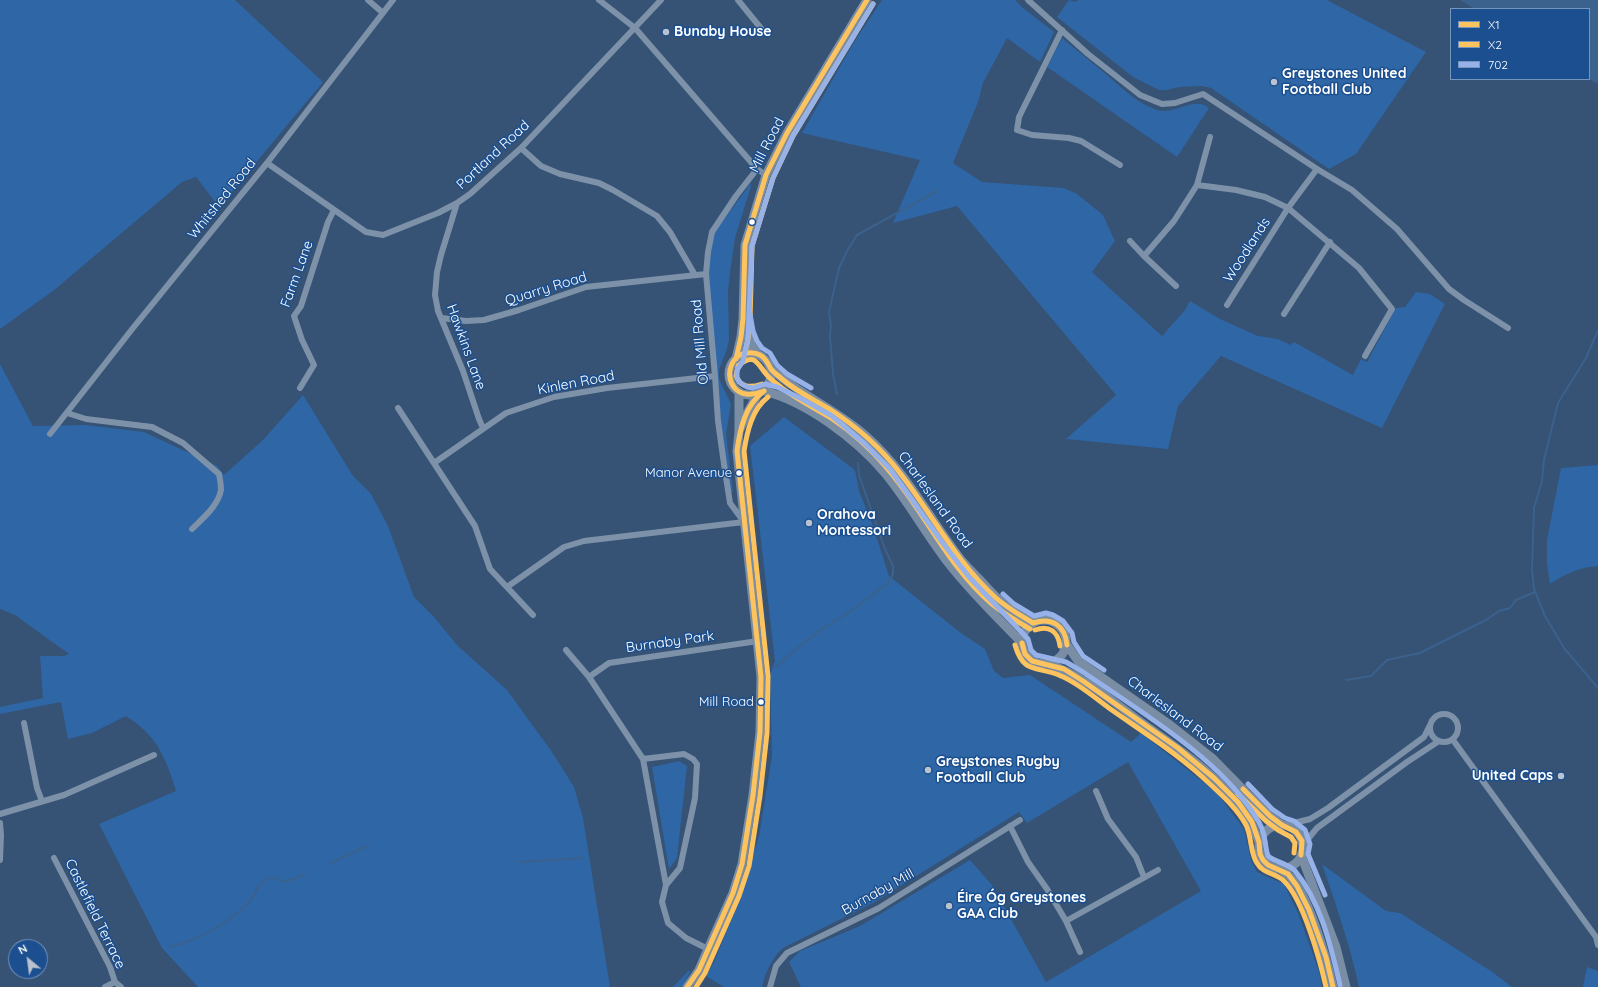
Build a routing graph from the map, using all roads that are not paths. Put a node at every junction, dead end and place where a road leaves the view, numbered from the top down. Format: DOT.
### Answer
graph roads {
  1 [pos="368,0"];
  2 [pos="393,0"];
  3 [pos="599,0"];
  4 [pos="662,0"];
  5 [pos="738,0"];
  6 [pos="867,0"];
  7 [pos="1028,0"];
  8 [pos="383,13"];
  9 [pos="634,28"];
  10 [pos="1062,30"];
  11 [pos="764,32"];
  12 [pos="1210,137"];
  13 [pos="521,148"];
  14 [pos="268,163"];
  15 [pos="1120,165"];
  16 [pos="757,169"];
  17 [pos="1317,169"];
  18 [pos="766,175"];
  19 [pos="1197,185"];
  20 [pos="457,203"];
  21 [pos="1288,208"];
  22 [pos="334,210"];
  23 [pos="1130,241"];
  24 [pos="1330,242"];
  25 [pos="1144,256"];
  26 [pos="706,274"];
  27 [pos="695,275"];
  28 [pos="1176,286"];
  29 [pos="1226,304"];
  30 [pos="1284,314"];
  31 [pos="442,318"];
  32 [pos="743,319"];
  33 [pos="1508,328"];
  34 [pos="757,354"];
  35 [pos="1365,356"];
  36 [pos="736,359"];
  37 [pos="771,369"];
  38 [pos="715,376"];
  39 [pos="300,388"];
  40 [pos="739,392"];
  41 [pos="761,392"];
  42 [pos="398,408"];
  43 [pos="67,413"];
  44 [pos="483,428"];
  45 [pos="739,432"];
  46 [pos="50,434"];
  47 [pos="434,463"];
  48 [pos="744,522"];
  49 [pos="192,529"];
  50 [pos="507,587"];
  51 [pos="533,615"];
  52 [pos="1033,623"];
  53 [pos="758,641"];
  54 [pos="1022,643"];
  55 [pos="1066,645"];
  56 [pos="566,650"];
  57 [pos="1048,664"];
  58 [pos="589,677"];
  59 [pos="24,723"];
  60 [pos="1430,725"];
  61 [pos="1453,740"];
  62 [pos="1439,741"];
  63 [pos="154,756"];
  64 [pos="643,759"];
  65 [pos="1096,791"];
  66 [pos="42,802"];
  67 [pos="0,814"];
  68 [pos="1020,820"];
  69 [pos="0,823"];
  70 [pos="1284,825"];
  71 [pos="1010,826"];
  72 [pos="1259,842"];
  73 [pos="1303,845"];
  74 [pos="1301,855"];
  75 [pos="54,858"];
  76 [pos="0,860"];
  77 [pos="1279,869"];
  78 [pos="1158,870"];
  79 [pos="1144,877"];
  80 [pos="666,884"];
  81 [pos="1066,921"];
  82 [pos="1598,945"];
  83 [pos="708,949"];
  84 [pos="1080,952"];
  85 [pos="115,982"];
  86 [pos="105,987"];
  87 [pos="121,987"];
  88 [pos="688,987"];
  89 [pos="770,987"];
  90 [pos="1333,987"];
  91 [pos="1346,987"];
  1 -- 8 [label="street"];
  2 -- 8 [label="street, Whitshed Road"];
  3 -- 9 [label="street"];
  4 -- 9 [label="street, Portland Road"];
  5 -- 11 [label="street"];
  6 -- 18 [label="main road, Mill Road"];
  7 -- 10 [label="street"];
  8 -- 14 [label="street, Whitshed Road"];
  9 -- 13 [label="street, Portland Road"];
  9 -- 16 [label="street"];
  10 -- 15 [label="street"];
  10 -- 17 [label="street"];
  12 -- 19 [label="street"];
  13 -- 20 [label="street, Portland Road"];
  13 -- 27 [label="street"];
  14 -- 22 [label="street, Portland Road"];
  14 -- 43 [label="street, Whitshed Road"];
  16 -- 18 [label="street"];
  16 -- 26 [label="street, Old Mill Road"];
  17 -- 21 [label="street, Woodlands"];
  17 -- 33 [label="street"];
  18 -- 32 [label="main road, Mill Road"];
  19 -- 21 [label="street, Woodlands"];
  19 -- 25 [label="street"];
  20 -- 22 [label="street, Portland Road"];
  20 -- 31 [label="street, Hawkins Lane"];
  21 -- 24 [label="street, Woodlands"];
  21 -- 29 [label="street, Woodlands"];
  22 -- 39 [label="street, Farm Lane"];
  23 -- 25 [label="street"];
  24 -- 30 [label="street"];
  24 -- 35 [label="street, Woodlands"];
  25 -- 28 [label="street"];
  26 -- 27 [label="street, Quarry Road"];
  26 -- 38 [label="street, Old Mill Road"];
  27 -- 31 [label="street, Quarry Road"];
  31 -- 44 [label="street, Hawkins Lane"];
  32 -- 34 [label="main road, Mill Road"];
  32 -- 36 [label="main road, Mill Road"];
  34 -- 36 [label="main road"];
  34 -- 37 [label="main road"];
  36 -- 40 [label="main road"];
  37 -- 41 [label="main road"];
  37 -- 52 [label="main road, Charlesland Road"];
  38 -- 44 [label="street, Kinlen Road"];
  38 -- 48 [label="street, Old Mill Road"];
  40 -- 41 [label="main road"];
  40 -- 45 [label="main road"];
  41 -- 45 [label="main road"];
  41 -- 54 [label="main road, Charlesland Road"];
  42 -- 47 [label="street"];
  43 -- 46 [label="street, Whitshed Road"];
  43 -- 49 [label="street"];
  44 -- 47 [label="street, Kinlen Road"];
  45 -- 48 [label="main road"];
  47 -- 50 [label="street"];
  48 -- 50 [label="street"];
  48 -- 53 [label="main road"];
  50 -- 51 [label="street"];
  52 -- 54 [label="main road"];
  52 -- 55 [label="main road"];
  53 -- 58 [label="street, Burnaby Park"];
  53 -- 83 [label="main road"];
  54 -- 57 [label="main road"];
  55 -- 57 [label="main road"];
  55 -- 70 [label="main road, Charlesland Road"];
  56 -- 58 [label="street"];
  57 -- 72 [label="main road, Charlesland Road"];
  58 -- 64 [label="street"];
  59 -- 66 [label="street"];
  60 -- 61 [label="street"];
  60 -- 62 [label="street"];
  60 -- 70 [label="street"];
  61 -- 62 [label="street"];
  61 -- 82 [label="street"];
  62 -- 73 [label="street"];
  63 -- 66 [label="street"];
  64 -- 80 [label="street"];
  64 -- 80 [label="street"];
  65 -- 79 [label="street"];
  66 -- 67 [label="street"];
  68 -- 71 [label="street, Burnaby Mill"];
  69 -- 76 [label="street"];
  70 -- 72 [label="main road"];
  70 -- 73 [label="main road"];
  71 -- 81 [label="street"];
  71 -- 89 [label="street, Burnaby Mill"];
  72 -- 77 [label="main road"];
  73 -- 74 [label="main road"];
  74 -- 77 [label="main road"];
  74 -- 91 [label="main road"];
  75 -- 85 [label="street, Castlefield Terrace"];
  77 -- 90 [label="main road"];
  78 -- 79 [label="street"];
  79 -- 81 [label="street"];
  80 -- 83 [label="street"];
  81 -- 84 [label="street"];
  83 -- 88 [label="main road"];
  85 -- 86 [label="street"];
  85 -- 87 [label="street"];
}
